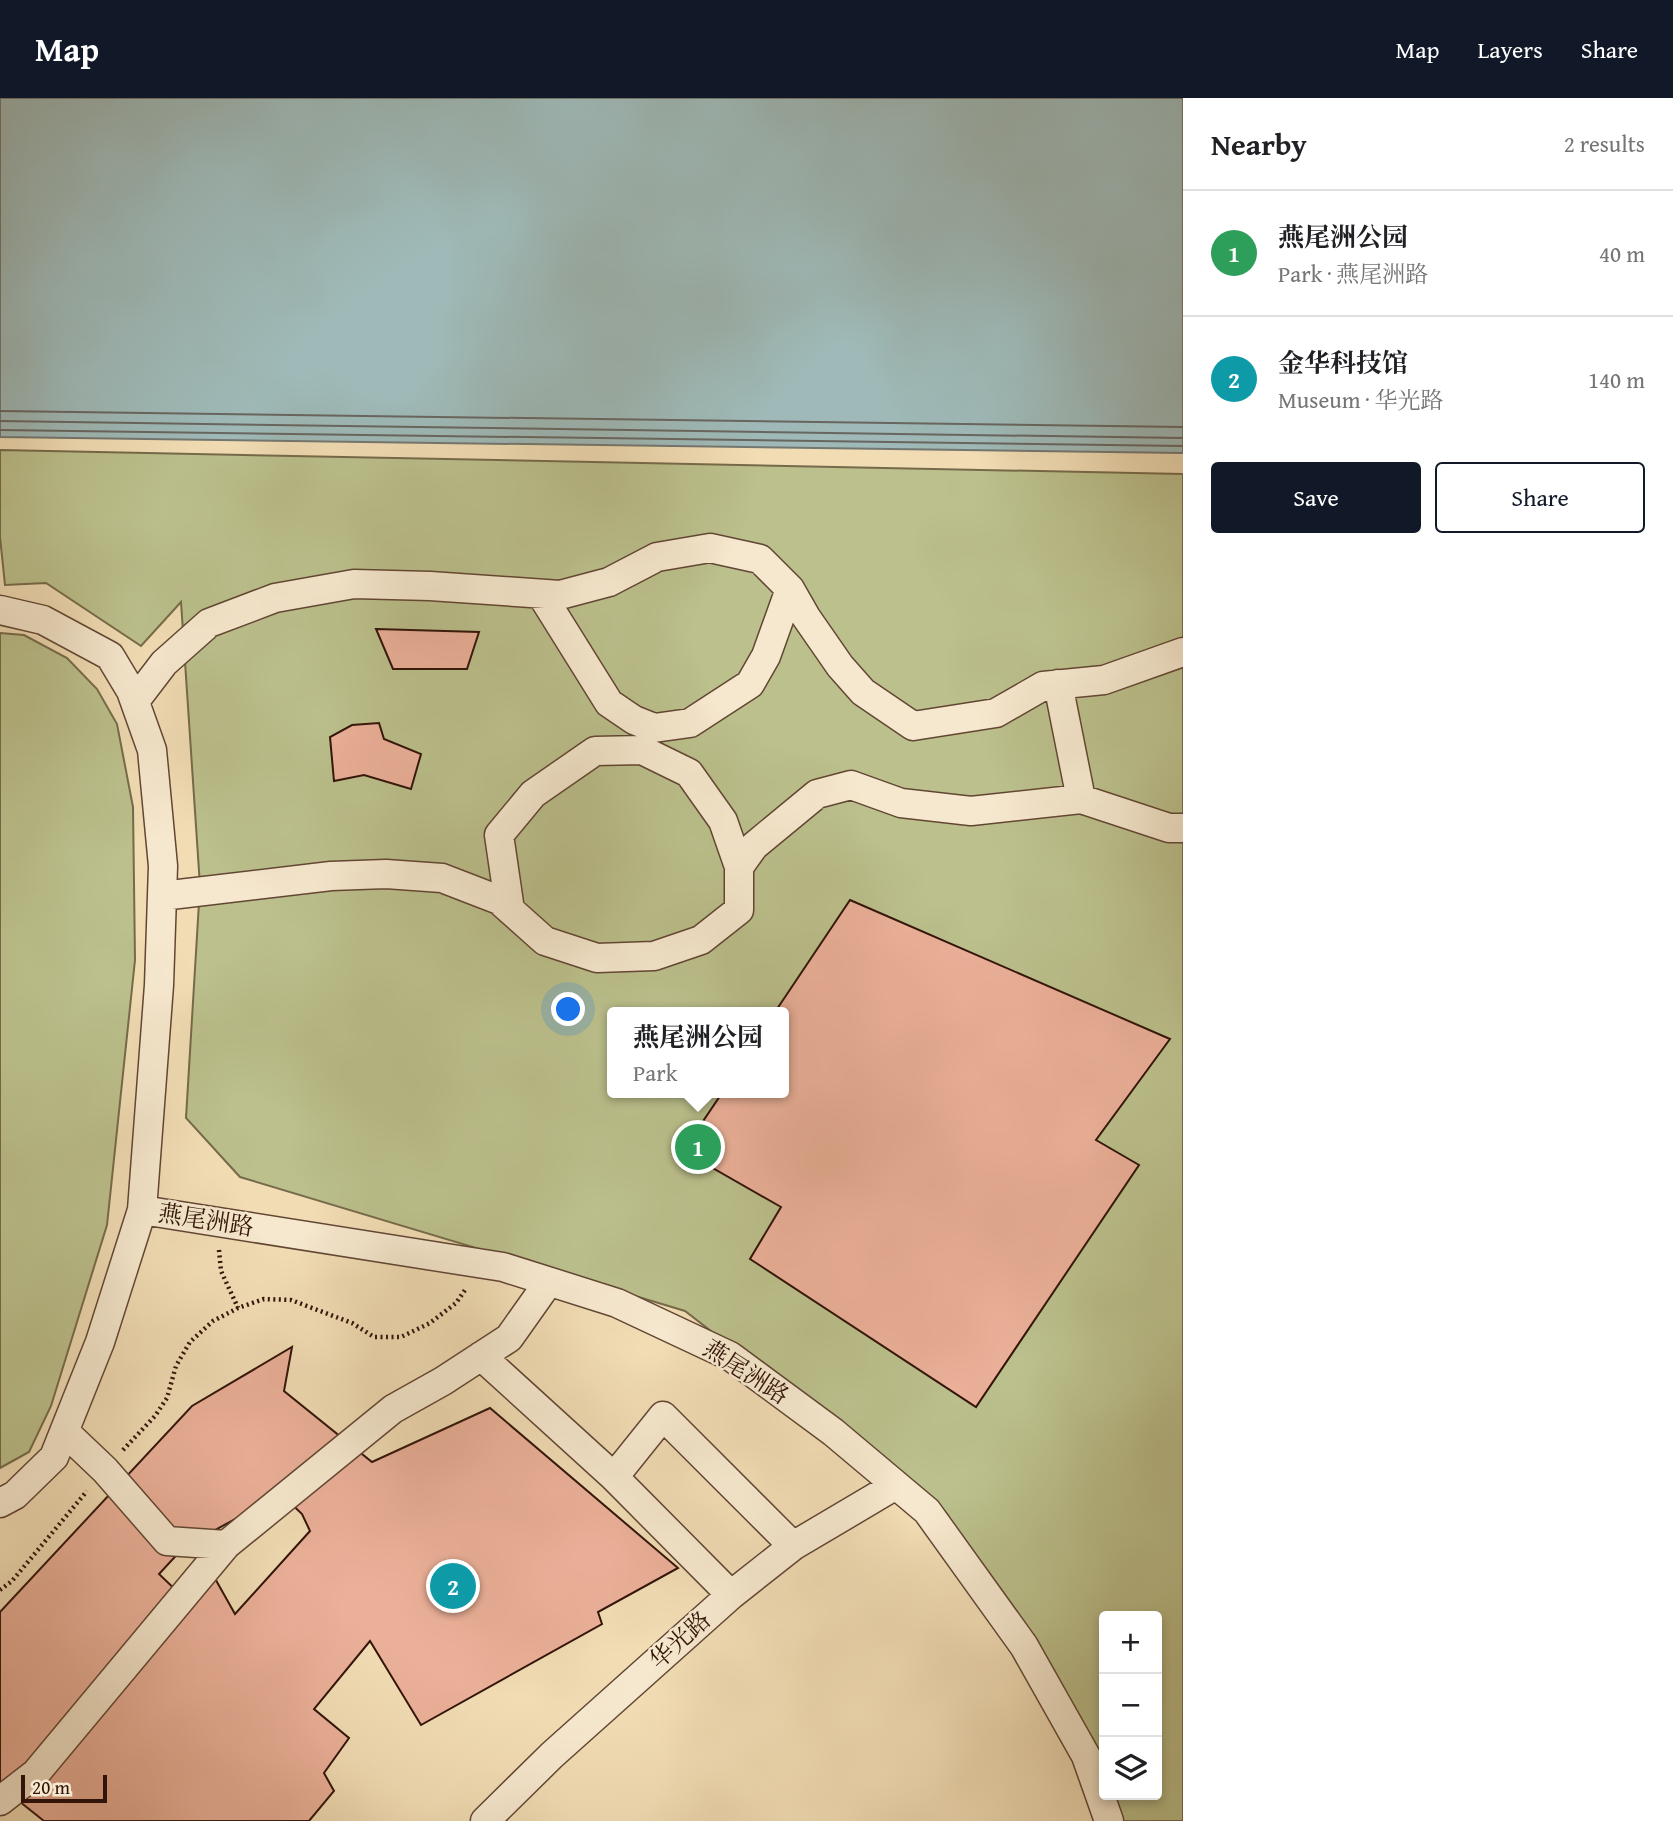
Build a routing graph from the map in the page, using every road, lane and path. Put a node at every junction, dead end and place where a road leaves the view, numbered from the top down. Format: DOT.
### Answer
graph roads {
  1 [pos="790,589"];
  2 [pos="541,594"];
  3 [pos="0,610"];
  4 [pos="1183,652"];
  5 [pos="1058,684"];
  6 [pos="135,701"];
  7 [pos="1081,799"];
  8 [pos="1183,828"];
  9 [pos="739,867"];
  10 [pos="162,896"];
  11 [pos="510,910"];
  12 [pos="142,1210"];
  13 [pos="216,1222"];
  14 [pos="474,1263"];
  15 [pos="543,1290"];
  16 [pos="238,1308"];
  17 [pos="481,1356"];
  18 [pos="65,1432"];
  19 [pos="106,1470"];
  20 [pos="614,1477"];
  21 [pos="897,1485"];
  22 [pos="5,1497"];
  23 [pos="226,1545"];
  24 [pos="793,1546"];
  25 [pos="0,1590"];
  26 [pos="730,1595"];
  27 [pos="0,1801"];
  28 [pos="485,1821"];
  29 [pos="1110,1821"];
  1 -- 2 [label="street"];
  1 -- 2 [label="street"];
  1 -- 5 [label="street"];
  2 -- 6 [label="street"];
  3 -- 6 [label="street"];
  4 -- 5 [label="street"];
  5 -- 7 [label="street"];
  6 -- 10 [label="street"];
  7 -- 8 [label="street"];
  7 -- 9 [label="street"];
  9 -- 11 [label="street"];
  9 -- 11 [label="street"];
  10 -- 11 [label="street"];
  10 -- 12 [label="street"];
  12 -- 13 [label="street, 燕尾洲路"];
  12 -- 18 [label="street"];
  13 -- 14 [label="street, 燕尾洲路"];
  13 -- 16 [label="path"];
  14 -- 16 [label="path"];
  14 -- 21 [label="street, 燕尾洲路"];
  15 -- 17 [label="street"];
  16 -- 19 [label="path"];
  17 -- 20 [label="street"];
  17 -- 23 [label="street"];
  18 -- 19 [label="street"];
  18 -- 22 [label="street"];
  19 -- 23 [label="street"];
  19 -- 25 [label="path"];
  20 -- 24 [label="street"];
  20 -- 26 [label="street"];
  21 -- 24 [label="street, 华光路"];
  21 -- 29 [label="street, 燕尾洲路"];
  23 -- 27 [label="street"];
  24 -- 26 [label="street, 华光路"];
  26 -- 28 [label="street, 华光路"];
}
